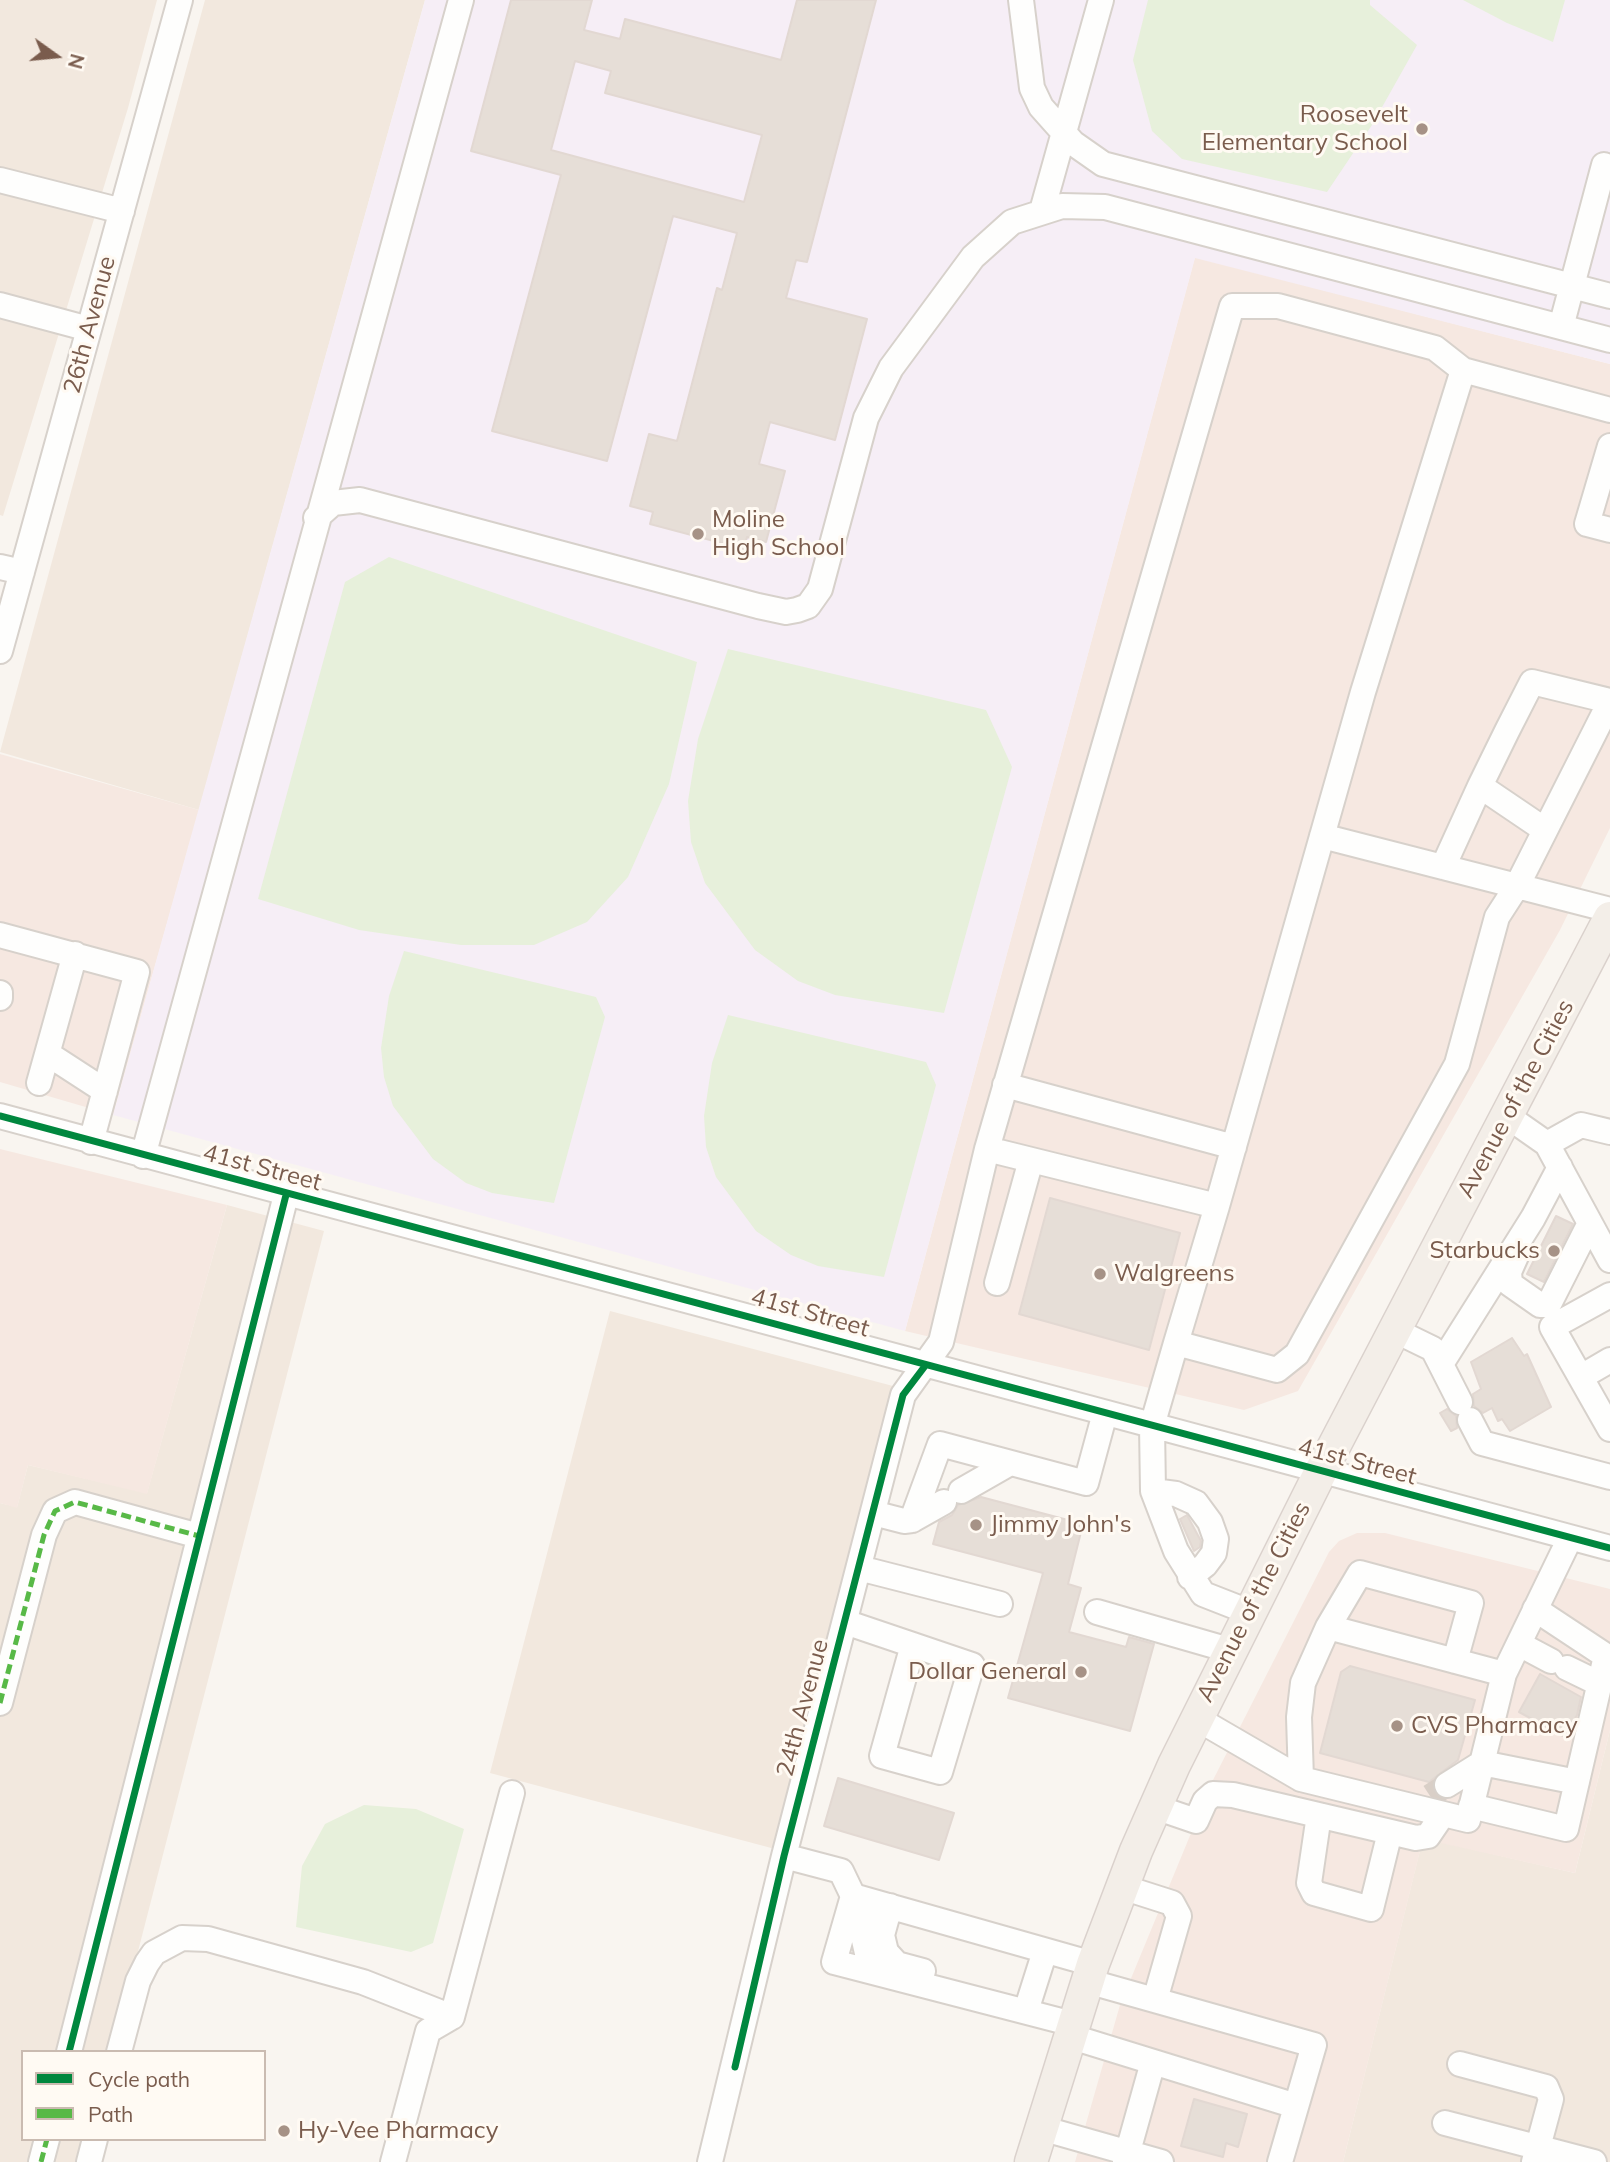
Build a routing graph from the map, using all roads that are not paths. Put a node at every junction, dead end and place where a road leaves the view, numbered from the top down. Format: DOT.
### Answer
graph roads {
  1 [pos="180,0"];
  2 [pos="461,0"];
  3 [pos="1021,0"];
  4 [pos="1101,0"];
  5 [pos="1065,135"];
  6 [pos="1604,165"];
  7 [pos="0,180"];
  8 [pos="122,211"];
  9 [pos="1042,211"];
  10 [pos="1572,288"];
  11 [pos="1610,296"];
  12 [pos="0,305"];
  13 [pos="1561,327"];
  14 [pos="89,329"];
  15 [pos="1610,340"];
  16 [pos="1463,370"];
  17 [pos="1610,410"];
  18 [pos="336,445"];
  19 [pos="1610,446"];
  20 [pos="360,500"];
  21 [pos="316,518"];
  22 [pos="1610,530"];
  23 [pos="11,570"];
  24 [pos="0,651"];
  25 [pos="1610,702"];
  26 [pos="1480,786"];
  27 [pos="1545,830"];
  28 [pos="1322,836"];
  29 [pos="1443,867"];
  30 [pos="1517,886"];
  31 [pos="1610,910"];
  32 [pos="1610,918"];
  33 [pos="0,935"];
  34 [pos="75,954"];
  35 [pos="48,1054"];
  36 [pos="39,1083"];
  37 [pos="1005,1085"];
  38 [pos="105,1091"];
  39 [pos="0,1116"];
  40 [pos="1507,1116"];
  41 [pos="1610,1132"];
  42 [pos="91,1142"];
  43 [pos="1547,1144"];
  44 [pos="1234,1147"];
  45 [pos="987,1149"];
  46 [pos="143,1156"];
  47 [pos="1031,1160"];
  48 [pos="1560,1167"];
  49 [pos="286,1195"];
  50 [pos="1217,1206"];
  51 [pos="1533,1218"];
  52 [pos="1589,1225"];
  53 [pos="1610,1261"];
  54 [pos="997,1283"];
  55 [pos="1610,1295"];
  56 [pos="1394,1330"];
  57 [pos="1176,1343"];
  58 [pos="1610,1360"];
  59 [pos="1441,1364"];
  60 [pos="925,1366"];
  61 [pos="1581,1377"];
  62 [pos="1105,1413"];
  63 [pos="1152,1426"];
  64 [pos="1609,1426"];
  65 [pos="1010,1463"];
  66 [pos="1320,1472"];
  67 [pos="1610,1477"];
  68 [pos="1153,1491"];
  69 [pos="873,1513"];
  70 [pos="912,1520"];
  71 [pos="199,1536"];
  72 [pos="1570,1538"];
  73 [pos="1610,1548"];
  74 [pos="859,1568"];
  75 [pos="1190,1577"];
  76 [pos="1000,1604"];
  77 [pos="1535,1609"];
  78 [pos="1097,1612"];
  79 [pos="1249,1612"];
  80 [pos="845,1622"];
  81 [pos="1328,1627"];
  82 [pos="1519,1644"];
  83 [pos="913,1645"];
  84 [pos="1229,1650"];
  85 [pos="1455,1661"];
  86 [pos="1504,1674"];
  87 [pos="1600,1684"];
  88 [pos="0,1703"];
  89 [pos="1196,1718"];
  90 [pos="1482,1763"];
  91 [pos="1301,1779"];
  92 [pos="1577,1782"];
  93 [pos="512,1793"];
  94 [pos="1433,1800"];
  95 [pos="1471,1806"];
  96 [pos="1155,1807"];
  97 [pos="1319,1815"];
  98 [pos="1390,1832"];
  99 [pos="784,1856"];
  100 [pos="1122,1888"];
  101 [pos="872,1901"];
  102 [pos="1045,1951"];
  103 [pos="1090,1973"];
  104 [pos="1155,2000"];
  105 [pos="1015,2009"];
  106 [pos="452,2017"];
  107 [pos="1071,2030"];
  108 [pos="70,2050"];
  109 [pos="120,2050"];
  110 [pos="1153,2062"];
  111 [pos="1460,2064"];
  112 [pos="1296,2106"];
  113 [pos="1445,2123"];
  114 [pos="1041,2128"];
  115 [pos="46,2141"];
  116 [pos="94,2141"];
  117 [pos="1536,2155"];
  118 [pos="1126,2157"];
  119 [pos="41,2162"];
  120 [pos="89,2162"];
  121 [pos="393,2162"];
  122 [pos="710,2162"];
  123 [pos="1031,2162"];
  124 [pos="1161,2162"];
  125 [pos="1280,2162"];
  126 [pos="1594,2162"];
  1 -- 8 [label="street, 26th Avenue"];
  2 -- 18 [label="street"];
  3 -- 5 [label="street"];
  4 -- 5 [label="street"];
  5 -- 9 [label="street"];
  5 -- 10 [label="street"];
  6 -- 10 [label="street"];
  7 -- 8 [label="street"];
  8 -- 14 [label="street, 26th Avenue"];
  9 -- 13 [label="street"];
  9 -- 20 [label="street"];
  10 -- 11 [label="street"];
  10 -- 13 [label="street"];
  12 -- 14 [label="street"];
  13 -- 15 [label="street"];
  14 -- 23 [label="street, 26th Avenue"];
  16 -- 17 [label="street"];
  16 -- 28 [label="street"];
  16 -- 37 [label="street, 24th Avenue"];
  18 -- 20 [label="street"];
  18 -- 21 [label="street"];
  19 -- 22 [label="street"];
  20 -- 21 [label="street"];
  21 -- 46 [label="street"];
  23 -- 24 [label="street, 26th Avenue"];
  25 -- 26 [label="street"];
  25 -- 27 [label="street"];
  26 -- 27 [label="street"];
  26 -- 29 [label="street"];
  27 -- 30 [label="street"];
  28 -- 29 [label="street"];
  28 -- 44 [label="street"];
  29 -- 30 [label="street"];
  30 -- 31 [label="street"];
  30 -- 57 [label="street"];
  32 -- 40 [label="main road, Avenue of the Cities"];
  33 -- 34 [label="street"];
  34 -- 35 [label="street"];
  34 -- 38 [label="street"];
  35 -- 36 [label="street"];
  35 -- 38 [label="street"];
  37 -- 44 [label="street"];
  37 -- 45 [label="street, 24th Avenue"];
  38 -- 42 [label="street"];
  39 -- 42 [label="street, 41st Street"];
  40 -- 43 [label="street"];
  40 -- 56 [label="main road, Avenue of the Cities"];
  41 -- 43 [label="street"];
  42 -- 46 [label="street, 41st Street"];
  43 -- 48 [label="street"];
  44 -- 50 [label="street"];
  45 -- 47 [label="street"];
  45 -- 60 [label="street, 24th Avenue"];
  46 -- 49 [label="street, 41st Street"];
  47 -- 50 [label="street"];
  47 -- 54 [label="street"];
  48 -- 51 [label="street"];
  48 -- 52 [label="street"];
  49 -- 60 [label="street, 41st Street"];
  49 -- 71 [label="street"];
  50 -- 57 [label="street"];
  51 -- 52 [label="street"];
  51 -- 59 [label="street"];
  52 -- 53 [label="street"];
  55 -- 61 [label="street"];
  56 -- 59 [label="street"];
  56 -- 66 [label="main road, Avenue of the Cities"];
  57 -- 63 [label="street"];
  58 -- 61 [label="street"];
  59 -- 67 [label="street"];
  60 -- 62 [label="street, 41st Street"];
  60 -- 69 [label="street, 24th Avenue"];
  61 -- 64 [label="street"];
  62 -- 63 [label="street, 41st Street"];
  62 -- 65 [label="street"];
  63 -- 66 [label="street, 41st Street"];
  63 -- 68 [label="street"];
  65 -- 70 [label="street"];
  65 -- 70 [label="street"];
  66 -- 72 [label="street, 41st Street"];
  66 -- 79 [label="main road, Avenue of the Cities"];
  68 -- 75 [label="street"];
  68 -- 75 [label="street"];
  69 -- 70 [label="street"];
  69 -- 74 [label="street, 24th Avenue"];
  71 -- 88 [label="street"];
  71 -- 108 [label="street"];
  72 -- 73 [label="street, 41st Street"];
  72 -- 77 [label="street"];
  74 -- 76 [label="street"];
  74 -- 80 [label="street, 24th Avenue"];
  75 -- 79 [label="street"];
  77 -- 82 [label="street"];
  77 -- 87 [label="street"];
  78 -- 84 [label="street"];
  79 -- 84 [label="main road, Avenue of the Cities"];
  80 -- 83 [label="street"];
  80 -- 99 [label="street, 24th Avenue"];
  81 -- 85 [label="street"];
  81 -- 85 [label="street"];
  81 -- 91 [label="street"];
  82 -- 86 [label="street"];
  82 -- 87 [label="street"];
  83 -- 83 [label="street"];
  84 -- 89 [label="main road, Avenue of the Cities"];
  85 -- 86 [label="street"];
  86 -- 90 [label="street"];
  87 -- 92 [label="street"];
  89 -- 91 [label="street"];
  89 -- 96 [label="main road, Avenue of the Cities"];
  90 -- 92 [label="street"];
  90 -- 94 [label="street"];
  90 -- 95 [label="street"];
  91 -- 94 [label="street"];
  92 -- 95 [label="street"];
  93 -- 106 [label="street"];
  94 -- 95 [label="street"];
  94 -- 98 [label="street"];
  96 -- 97 [label="street"];
  96 -- 100 [label="main road, Avenue of the Cities"];
  97 -- 98 [label="street"];
  97 -- 98 [label="street"];
  99 -- 101 [label="street"];
  99 -- 122 [label="street, 24th Avenue"];
  100 -- 103 [label="main road, Avenue of the Cities"];
  100 -- 104 [label="street"];
  101 -- 102 [label="street"];
  101 -- 105 [label="street"];
  101 -- 105 [label="street"];
  102 -- 103 [label="street"];
  102 -- 105 [label="street"];
  103 -- 104 [label="street"];
  103 -- 107 [label="main road, Avenue of the Cities"];
  104 -- 112 [label="street"];
  105 -- 107 [label="street"];
  106 -- 109 [label="street"];
  106 -- 121 [label="street"];
  107 -- 110 [label="street"];
  107 -- 114 [label="main road, Avenue of the Cities"];
  110 -- 112 [label="street"];
  110 -- 118 [label="street"];
  111 -- 117 [label="street"];
  112 -- 125 [label="street"];
  113 -- 117 [label="street"];
  114 -- 118 [label="street"];
  114 -- 123 [label="main road, Avenue of the Cities"];
  115 -- 119 [label="street"];
  116 -- 120 [label="street"];
  117 -- 126 [label="street"];
  118 -- 124 [label="street"];
}
